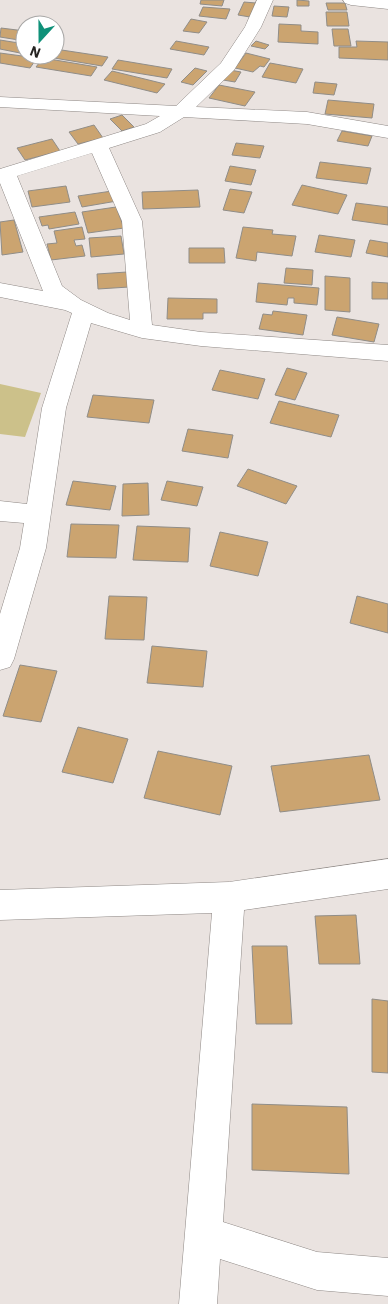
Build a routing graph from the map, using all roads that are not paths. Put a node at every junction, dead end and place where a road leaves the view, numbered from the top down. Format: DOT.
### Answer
graph roads {
  1 [pos="265,0"];
  2 [pos="351,0"];
  3 [pos="388,4"];
  4 [pos="0,102"];
  5 [pos="182,111"];
  6 [pos="388,132"];
  7 [pos="99,146"];
  8 [pos="3,174"];
  9 [pos="0,290"];
  10 [pos="79,307"];
  11 [pos="142,331"];
  12 [pos="387,347"];
  13 [pos="0,510"];
  14 [pos="38,514"];
  15 [pos="0,659"];
  16 [pos="388,874"];
  17 [pos="230,897"];
  18 [pos="0,905"];
  19 [pos="204,1235"];
  20 [pos="388,1277"];
  21 [pos="198,1304"];
  1 -- 5 [label="street"];
  2 -- 3 [label="street"];
  4 -- 5 [label="street"];
  5 -- 6 [label="street"];
  5 -- 7 [label="street"];
  7 -- 8 [label="street"];
  7 -- 11 [label="street"];
  8 -- 10 [label="street"];
  9 -- 10 [label="street"];
  10 -- 11 [label="street"];
  10 -- 14 [label="street"];
  11 -- 12 [label="street"];
  13 -- 14 [label="street"];
  14 -- 15 [label="street"];
  16 -- 17 [label="street"];
  17 -- 18 [label="street"];
  17 -- 19 [label="street"];
  19 -- 20 [label="street"];
  19 -- 21 [label="street"];
}
